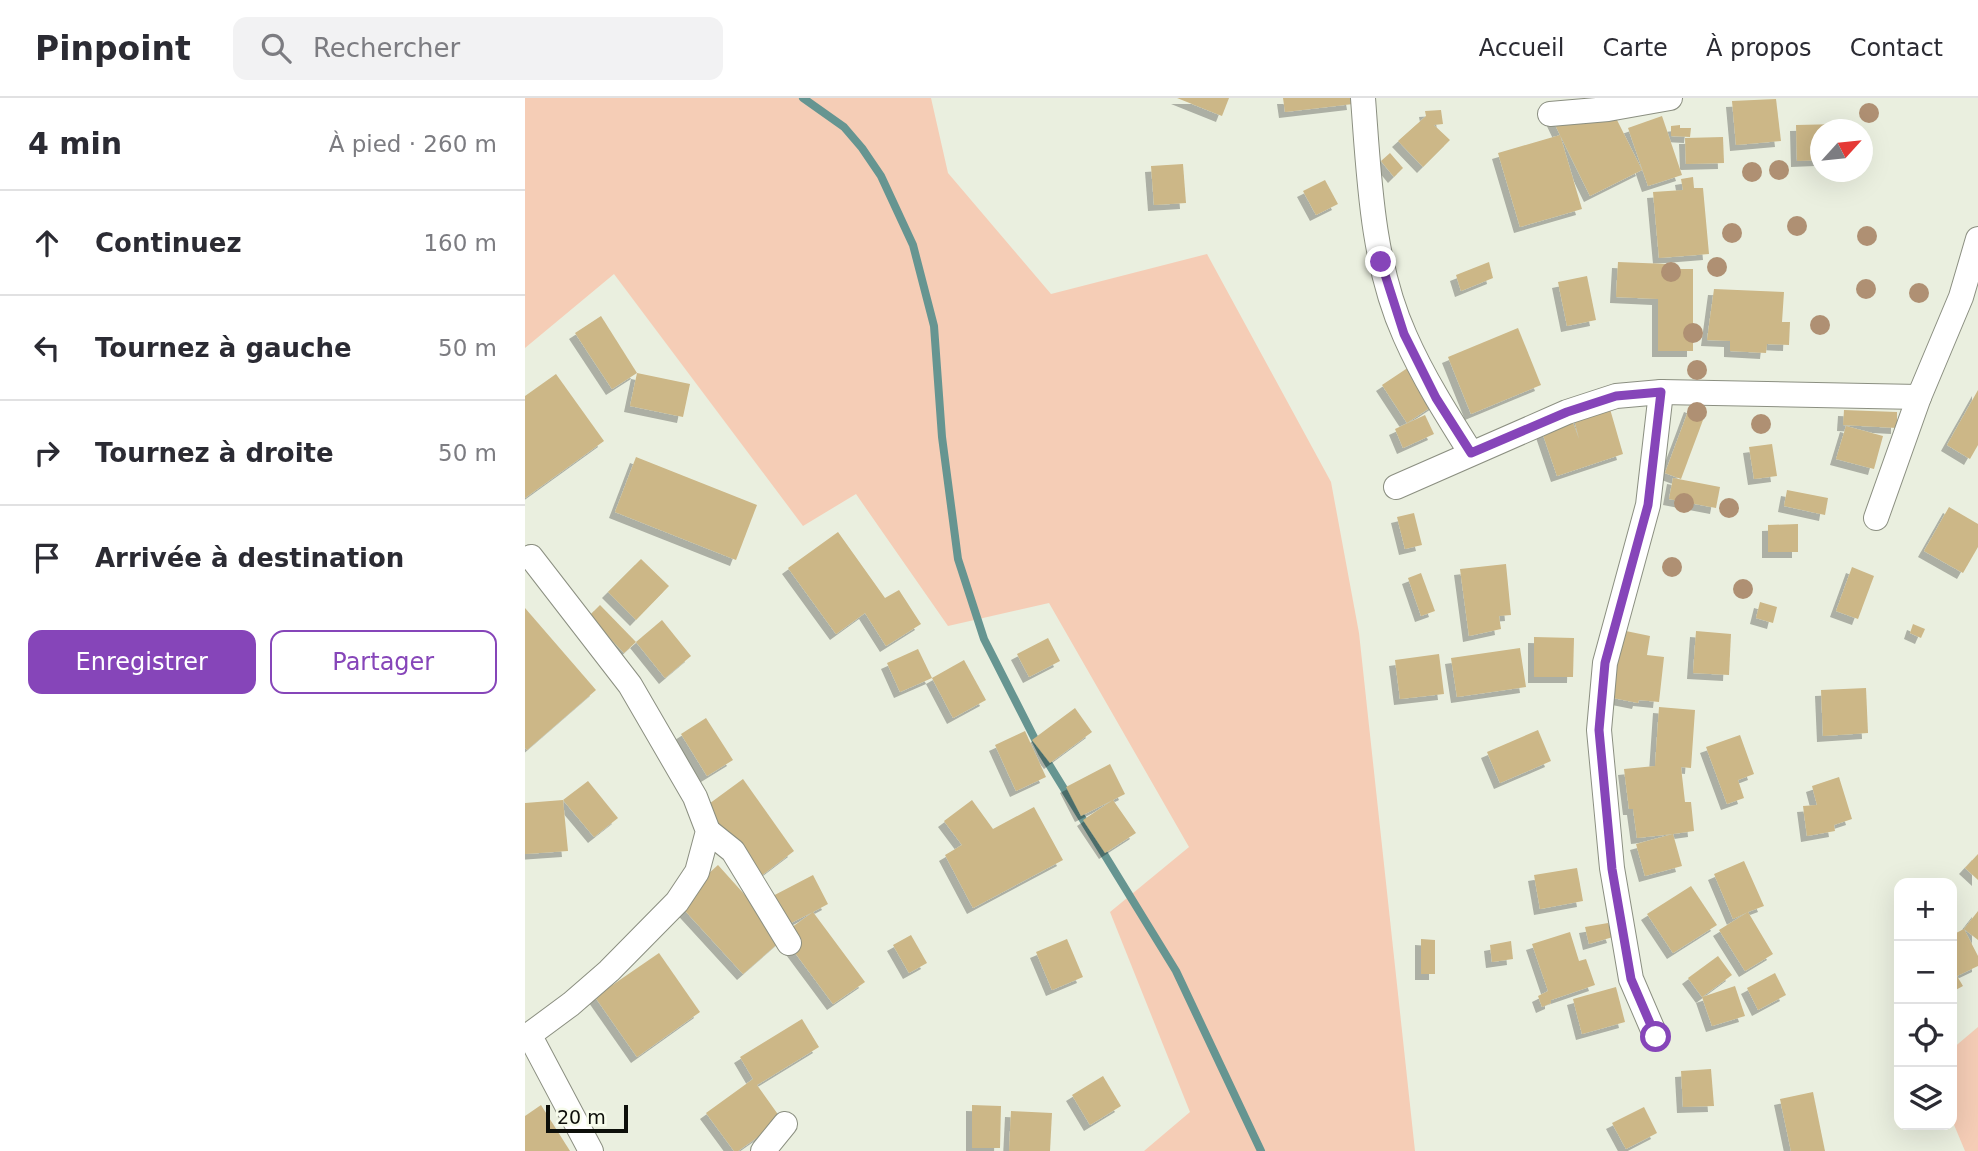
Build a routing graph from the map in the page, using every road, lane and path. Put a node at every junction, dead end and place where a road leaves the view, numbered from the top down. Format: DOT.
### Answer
graph roads {
  1 [pos="1363,98"];
  2 [pos="1669,98"];
  3 [pos="1551,114"];
  4 [pos="1978,239"];
  5 [pos="1661,392"];
  6 [pos="1919,397"];
  7 [pos="1471,453"];
  8 [pos="1396,486"];
  9 [pos="1876,518"];
  10 [pos="531,557"];
  11 [pos="708,831"];
  12 [pos="789,943"];
  13 [pos="527,1037"];
  14 [pos="1656,1037"];
  15 [pos="785,1124"];
  16 [pos="591,1151"];
  17 [pos="763,1151"];
  1 -- 7 [label="street"];
  2 -- 3 [label="street"];
  4 -- 6 [label="street"];
  5 -- 6 [label="street"];
  5 -- 7 [label="street"];
  5 -- 14 [label="street"];
  6 -- 9 [label="street"];
  7 -- 8 [label="street"];
  10 -- 11 [label="street"];
  11 -- 12 [label="street"];
  11 -- 13 [label="street"];
  13 -- 16 [label="street"];
  15 -- 17 [label="street"];
}
